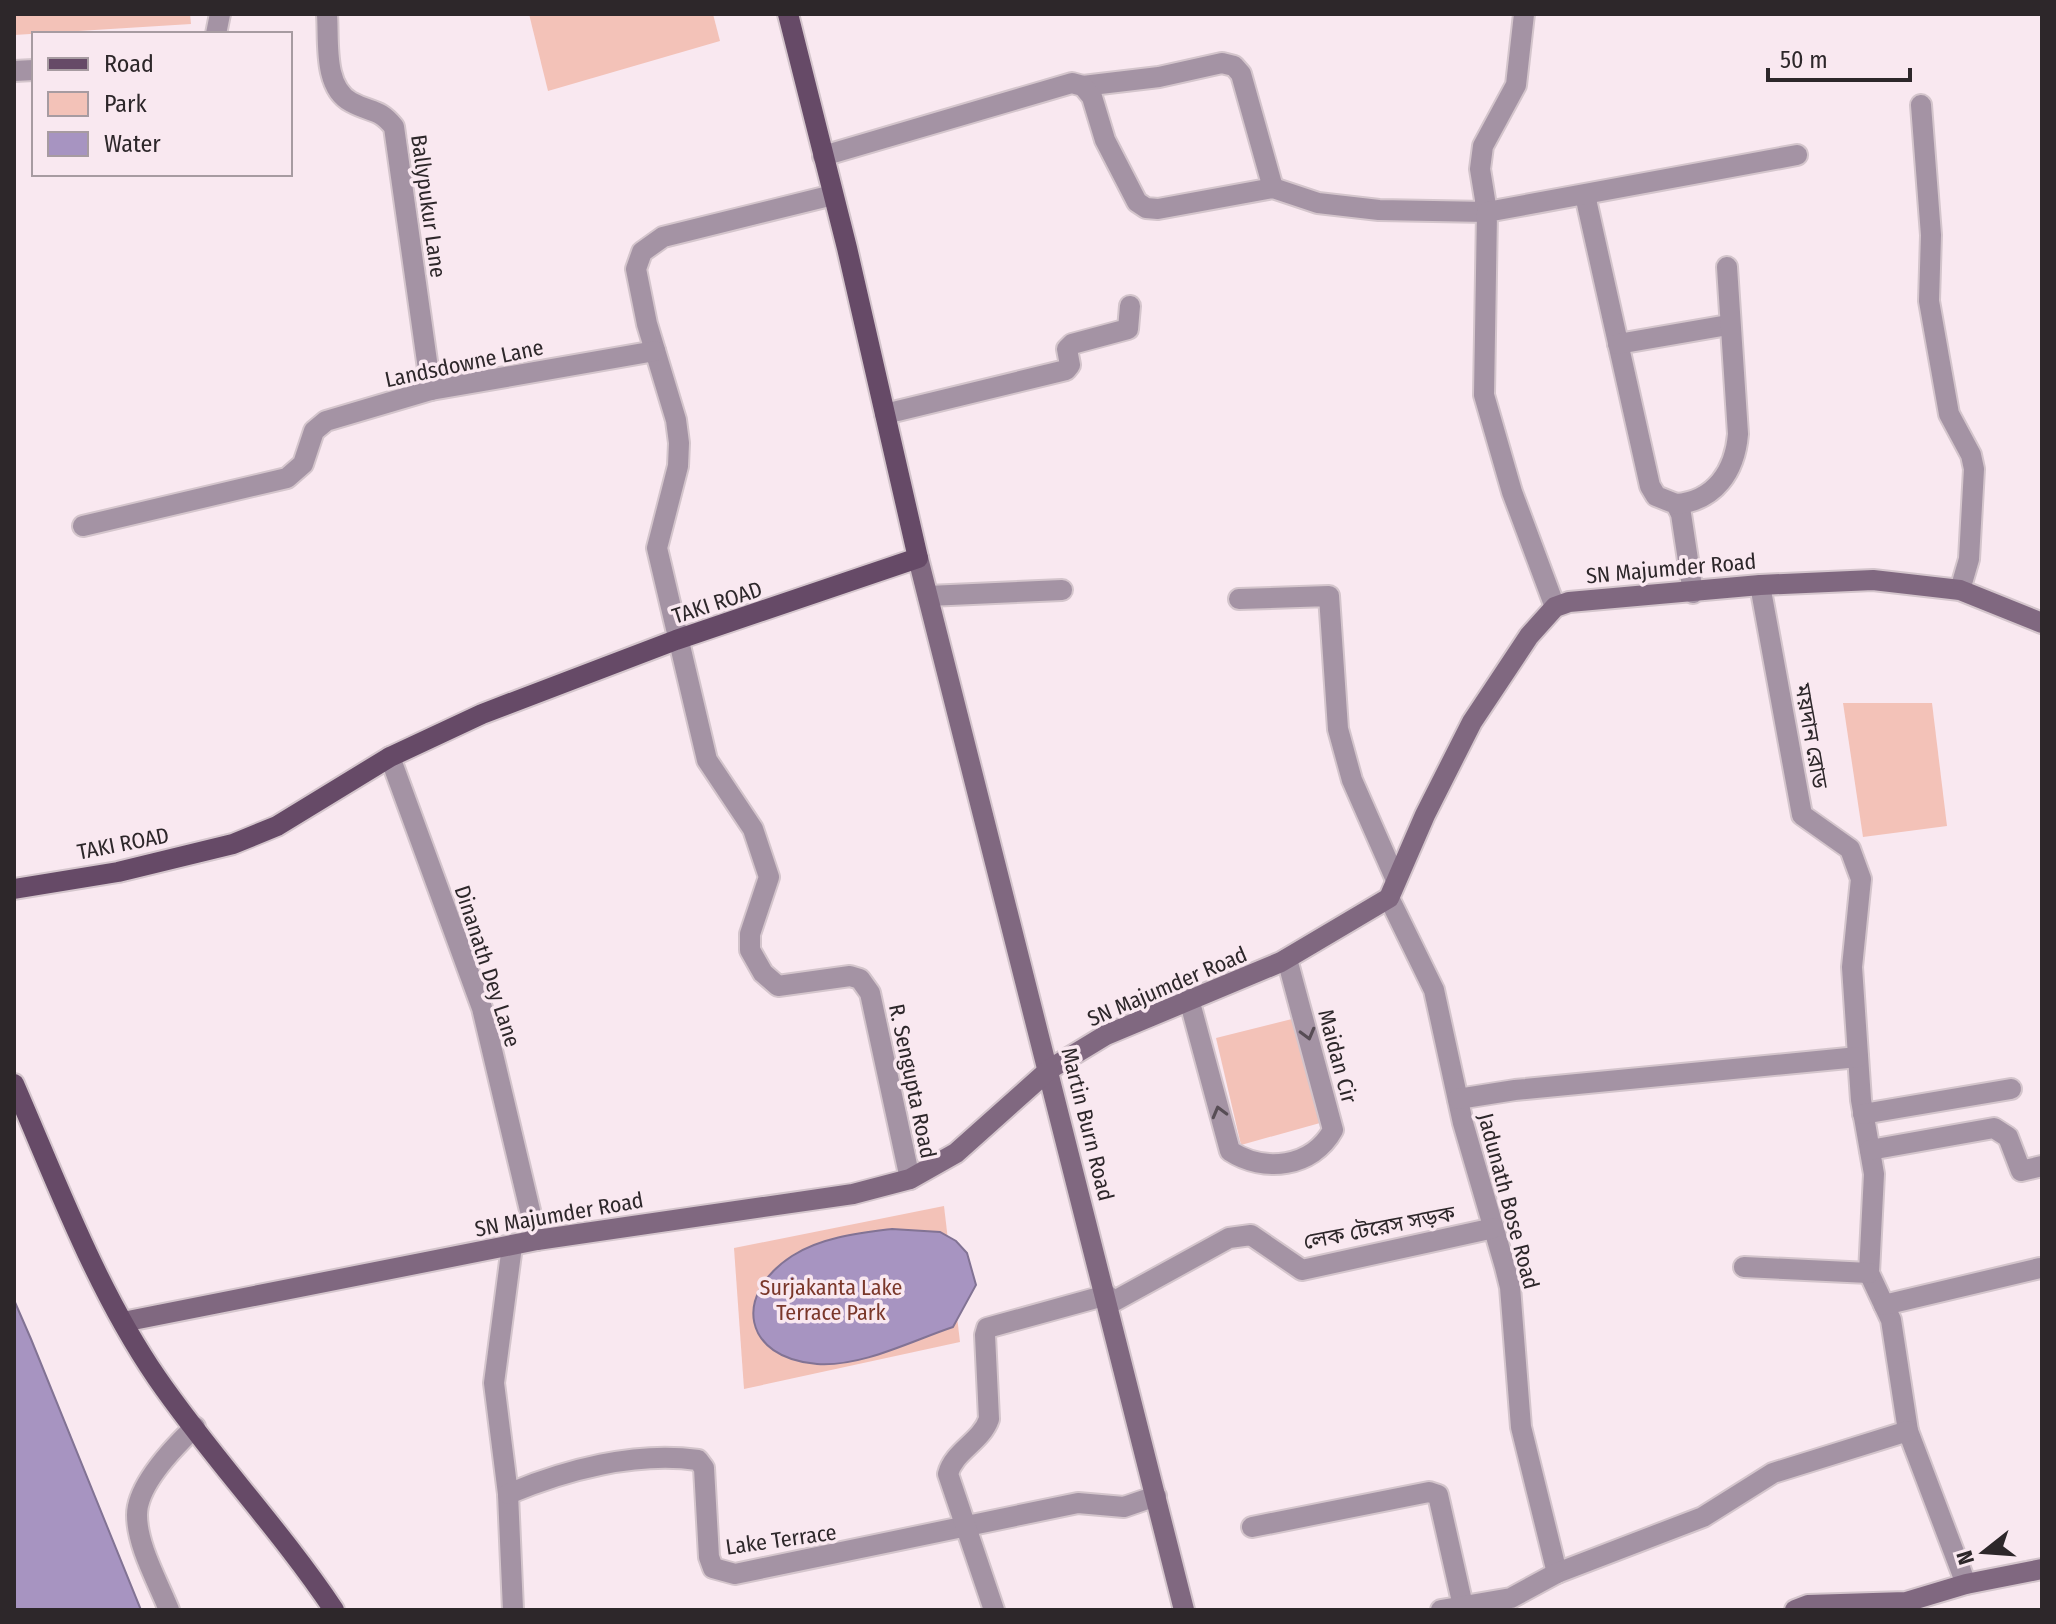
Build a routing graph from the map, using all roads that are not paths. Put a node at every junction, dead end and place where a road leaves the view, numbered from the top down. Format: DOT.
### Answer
graph roads {
  1 [pos="327,14"];
  2 [pos="788,14"];
  3 [pos="1524,14"];
  4 [pos="1083,86"];
  5 [pos="1921,105"];
  6 [pos="1797,155"];
  7 [pos="823,156"];
  8 [pos="1273,188"];
  9 [pos="833,195"];
  10 [pos="1585,195"];
  11 [pos="1487,212"];
  12 [pos="1727,267"];
  13 [pos="1130,306"];
  14 [pos="1728,325"];
  15 [pos="1618,344"];
  16 [pos="655,351"];
  17 [pos="431,390"];
  18 [pos="885,414"];
  19 [pos="1676,504"];
  20 [pos="83,526"];
  21 [pos="918,558"];
  22 [pos="1760,585"];
  23 [pos="1062,590"];
  24 [pos="1960,590"];
  25 [pos="1693,593"];
  26 [pos="928,596"];
  27 [pos="1239,599"];
  28 [pos="1555,607"];
  29 [pos="2042,623"];
  30 [pos="676,640"];
  31 [pos="390,757"];
  32 [pos="14,889"];
  33 [pos="1393,889"];
  34 [pos="1287,959"];
  35 [pos="1189,999"];
  36 [pos="1858,1057"];
  37 [pos="1050,1069"];
  38 [pos="14,1084"];
  39 [pos="2011,1089"];
  40 [pos="1458,1099"];
  41 [pos="1863,1114"];
  42 [pos="1870,1150"];
  43 [pos="2042,1166"];
  44 [pos="910,1179"];
  45 [pos="1494,1228"];
  46 [pos="537,1240"];
  47 [pos="512,1246"];
  48 [pos="1744,1267"];
  49 [pos="2040,1268"];
  50 [pos="1869,1273"];
  51 [pos="1108,1300"];
  52 [pos="1884,1305"];
  53 [pos="123,1322"];
  54 [pos="195,1427"];
  55 [pos="1908,1431"];
  56 [pos="508,1494"];
  57 [pos="1156,1496"];
  58 [pos="1252,1527"];
  59 [pos="964,1529"];
  60 [pos="2042,1569"];
  61 [pos="1557,1573"];
  62 [pos="1966,1584"];
  63 [pos="1463,1606"];
  64 [pos="169,1610"];
  65 [pos="334,1610"];
  66 [pos="513,1610"];
  67 [pos="994,1610"];
  68 [pos="1184,1610"];
  69 [pos="1441,1610"];
  70 [pos="1795,1610"];
  1 -- 17 [label="street, Ballypukur Lane"];
  2 -- 7 [label="main road"];
  3 -- 11 [label="street"];
  4 -- 7 [label="street"];
  4 -- 8 [label="street"];
  4 -- 8 [label="street"];
  5 -- 24 [label="street"];
  6 -- 10 [label="street"];
  7 -- 9 [label="main road"];
  8 -- 11 [label="street"];
  9 -- 16 [label="street"];
  9 -- 18 [label="main road"];
  10 -- 11 [label="street"];
  10 -- 15 [label="street"];
  11 -- 28 [label="street"];
  12 -- 14 [label="street"];
  13 -- 18 [label="street"];
  14 -- 15 [label="street"];
  14 -- 19 [label="street"];
  15 -- 19 [label="street"];
  16 -- 17 [label="street, Landsdowne Lane"];
  16 -- 30 [label="street"];
  17 -- 20 [label="street, Landsdowne Lane"];
  18 -- 21 [label="main road"];
  19 -- 25 [label="street"];
  21 -- 26 [label="main road, Martin Burn Road"];
  21 -- 30 [label="main road, TAKI ROAD"];
  22 -- 24 [label="main road, SN Majumder Road"];
  22 -- 25 [label="main road, SN Majumder Road"];
  22 -- 36 [label="street, ময়দান রোড"];
  23 -- 26 [label="street"];
  24 -- 29 [label="main road, SN Majumder Road"];
  25 -- 28 [label="main road, SN Majumder Road"];
  26 -- 37 [label="main road, Martin Burn Road"];
  27 -- 33 [label="street, Jadunath Bose Road"];
  28 -- 33 [label="main road"];
  30 -- 31 [label="main road, TAKI ROAD"];
  30 -- 44 [label="street, R. Sengupta Road"];
  31 -- 32 [label="main road, TAKI ROAD"];
  31 -- 46 [label="street, Dinanath Dey Lane"];
  33 -- 34 [label="main road, SN Majumder Road"];
  33 -- 40 [label="street, Jadunath Bose Road"];
  34 -- 35 [label="main road, SN Majumder Road"];
  34 -- 35 [label="street, Maidan Cir, one-way"];
  35 -- 37 [label="main road, SN Majumder Road"];
  36 -- 40 [label="street"];
  36 -- 41 [label="street, ময়দান রোড"];
  37 -- 44 [label="main road, SN Majumder Road"];
  37 -- 51 [label="main road, Martin Burn Road"];
  38 -- 53 [label="main road"];
  39 -- 41 [label="street"];
  40 -- 45 [label="street, Jadunath Bose Road"];
  41 -- 42 [label="street, ময়দান রোড"];
  42 -- 43 [label="street"];
  42 -- 50 [label="street, ময়দান রোড"];
  44 -- 46 [label="main road, SN Majumder Road"];
  45 -- 51 [label="street, লেক টেরেস সড়ক"];
  45 -- 61 [label="street, Jadunath Bose Road"];
  46 -- 47 [label="main road, SN Majumder Road"];
  47 -- 53 [label="main road, SN Majumder Road"];
  47 -- 56 [label="street"];
  48 -- 50 [label="street"];
  49 -- 52 [label="street"];
  50 -- 52 [label="street"];
  51 -- 57 [label="main road, Martin Burn Road"];
  51 -- 59 [label="street"];
  52 -- 55 [label="street"];
  53 -- 54 [label="main road"];
  54 -- 64 [label="street"];
  54 -- 65 [label="main road"];
  55 -- 61 [label="street"];
  55 -- 62 [label="street"];
  56 -- 59 [label="street, Lake Terrace"];
  56 -- 66 [label="street"];
  57 -- 59 [label="street, Lake Terrace"];
  57 -- 68 [label="main road, Martin Burn Road"];
  58 -- 63 [label="street"];
  59 -- 67 [label="street"];
  60 -- 62 [label="main road"];
  61 -- 63 [label="street"];
  62 -- 70 [label="main road"];
  63 -- 69 [label="street"];
}
